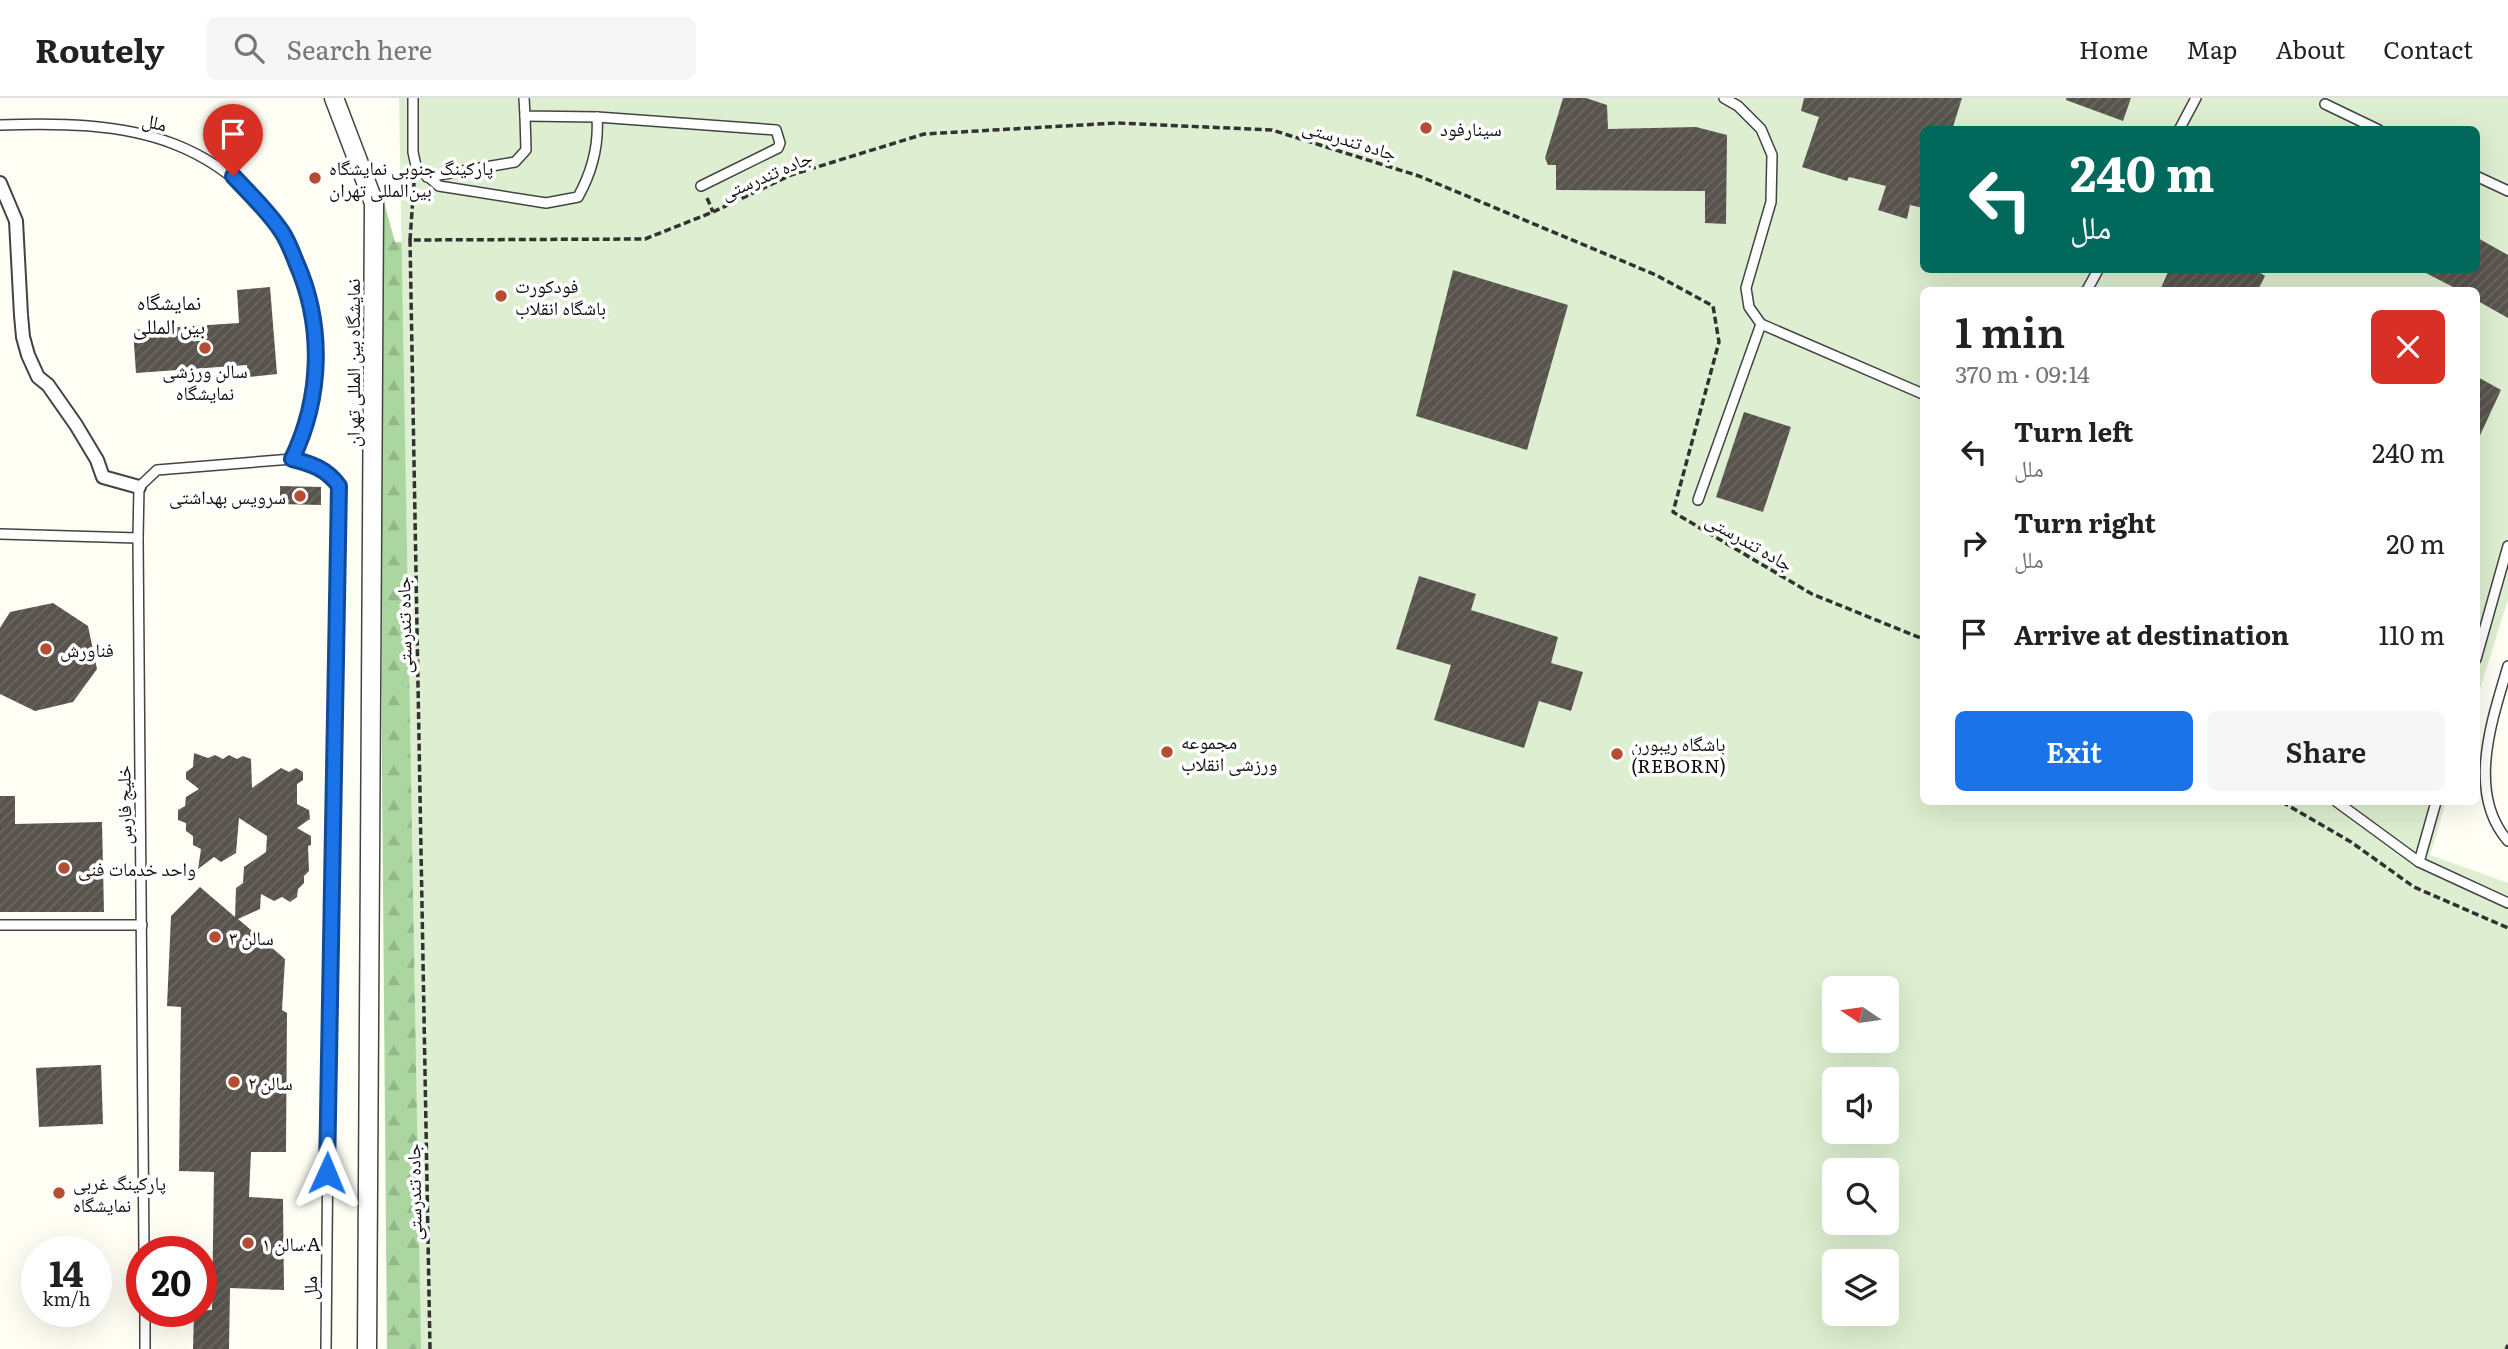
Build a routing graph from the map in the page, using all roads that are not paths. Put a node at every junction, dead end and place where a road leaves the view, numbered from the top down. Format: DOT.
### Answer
graph roads {
  1 [pos="334,98"];
  2 [pos="413,98"];
  3 [pos="524,98"];
  4 [pos="1724,98"];
  5 [pos="2196,98"];
  6 [pos="2325,104"];
  7 [pos="525,116"];
  8 [pos="597,117"];
  9 [pos="0,125"];
  10 [pos="2181,126"];
  11 [pos="2371,126"];
  12 [pos="427,177"];
  13 [pos="2480,178"];
  14 [pos="0,183"];
  15 [pos="701,186"];
  16 [pos="2508,191"];
  17 [pos="1761,324"];
  18 [pos="1920,393"];
  19 [pos="292,459"];
  20 [pos="139,487"];
  21 [pos="1698,500"];
  22 [pos="0,534"];
  23 [pos="138,538"];
  24 [pos="2508,545"];
  25 [pos="2480,645"];
  26 [pos="2508,666"];
  27 [pos="2341,805"];
  28 [pos="2435,805"];
  29 [pos="2508,841"];
  30 [pos="2419,862"];
  31 [pos="2508,903"];
  32 [pos="0,925"];
  33 [pos="142,925"];
  34 [pos="144,1236"];
  35 [pos="145,1327"];
  36 [pos="145,1349"];
  37 [pos="326,1349"];
  38 [pos="367,1349"];
  1 -- 38 [label="street, نمایشگاه بین المللی تهران"];
  2 -- 12 [label="lane"];
  3 -- 7 [label="lane"];
  4 -- 17 [label="lane"];
  5 -- 10 [label="lane"];
  6 -- 11 [label="lane"];
  7 -- 8 [label="lane"];
  7 -- 12 [label="lane"];
  8 -- 12 [label="lane"];
  8 -- 15 [label="lane"];
  9 -- 19 [label="lane, ملل"];
  13 -- 16 [label="lane"];
  14 -- 20 [label="street"];
  17 -- 18 [label="lane"];
  17 -- 21 [label="lane"];
  19 -- 20 [label="lane, ملل"];
  19 -- 37 [label="lane, ملل"];
  20 -- 23 [label="lane"];
  22 -- 23 [label="lane"];
  23 -- 33 [label="lane, خلیج فارس"];
  24 -- 25 [label="lane"];
  26 -- 29 [label="lane"];
  27 -- 30 [label="lane"];
  28 -- 30 [label="lane"];
  30 -- 31 [label="lane"];
  32 -- 33 [label="lane"];
  33 -- 34 [label="lane, خلیج فارس"];
  35 -- 36 [label="lane"];
}
